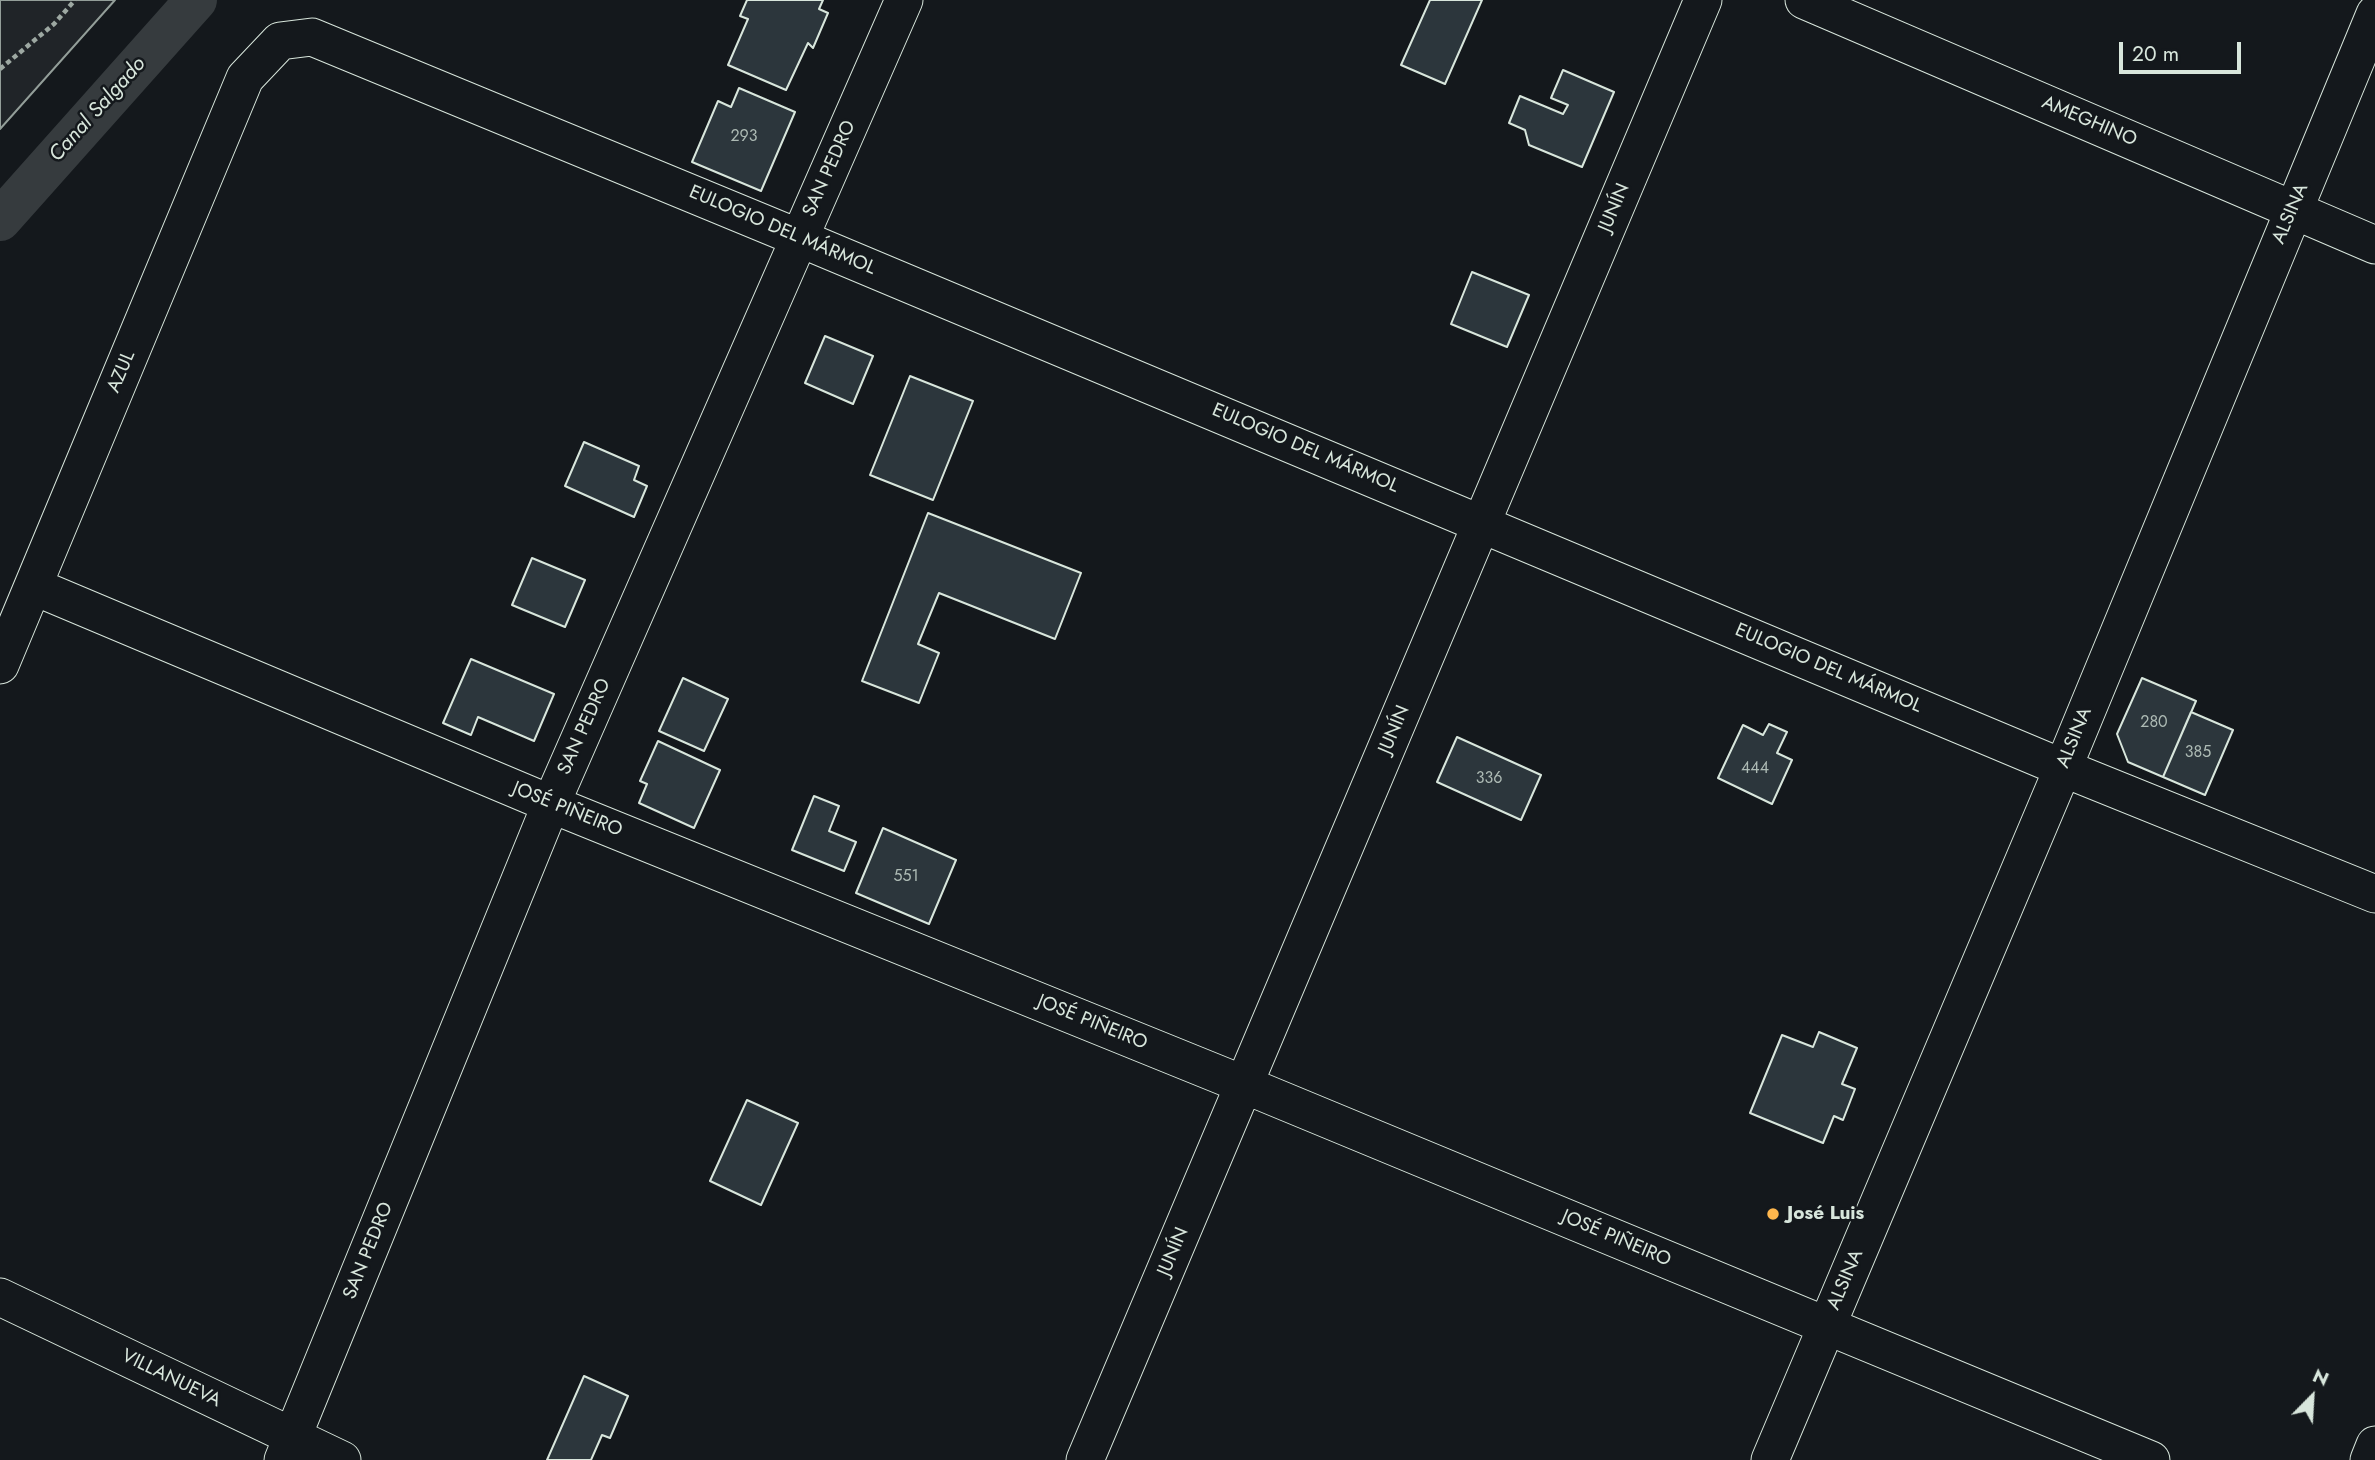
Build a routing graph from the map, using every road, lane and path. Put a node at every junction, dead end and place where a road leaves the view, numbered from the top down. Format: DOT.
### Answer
graph roads {
  1 [pos="75,0"];
  2 [pos="904,0"];
  3 [pos="1703,0"];
  4 [pos="1804,0"];
  5 [pos="2375,14"];
  6 [pos="0,69"];
  7 [pos="245,78"];
  8 [pos="2293,210"];
  9 [pos="799,238"];
  10 [pos="2375,245"];
  11 [pos="1482,523"];
  12 [pos="33,586"];
  13 [pos="0,665"];
  14 [pos="2063,768"];
  15 [pos="551,804"];
  16 [pos="2375,894"];
  17 [pos="1245,1085"];
  18 [pos="0,1297"];
  19 [pos="1826,1327"];
  20 [pos="2375,1446"];
  21 [pos="288,1449"];
  22 [pos="342,1460"];
  23 [pos="1085,1460"];
  24 [pos="1770,1460"];
  25 [pos="2151,1460"];
  26 [pos="2369,1460"];
  1 -- 6 [label="path"];
  2 -- 9 [label="street, SAN PEDRO"];
  3 -- 11 [label="street, JUNÍN"];
  4 -- 8 [label="street, AMEGHINO"];
  5 -- 8 [label="street, ALSINA"];
  7 -- 9 [label="street, EULOGIO DEL MÁRMOL"];
  7 -- 12 [label="street, AZUL"];
  8 -- 10 [label="street, AMEGHINO"];
  8 -- 14 [label="street, ALSINA"];
  9 -- 11 [label="street, EULOGIO DEL MÁRMOL"];
  9 -- 15 [label="street, SAN PEDRO"];
  11 -- 14 [label="street, EULOGIO DEL MÁRMOL"];
  11 -- 17 [label="street, JUNÍN"];
  12 -- 13 [label="street, AZUL"];
  12 -- 15 [label="street, JOSÉ PIÑEIRO"];
  14 -- 16 [label="street, EULOGIO DEL MÁRMOL"];
  14 -- 19 [label="street, ALSINA"];
  15 -- 17 [label="street, JOSÉ PIÑEIRO"];
  15 -- 21 [label="street, SAN PEDRO"];
  17 -- 19 [label="street, JOSÉ PIÑEIRO"];
  17 -- 23 [label="street, JUNÍN"];
  18 -- 21 [label="street, VILLANUEVA"];
  19 -- 24 [label="street, ALSINA"];
  19 -- 25 [label="street, JOSÉ PIÑEIRO"];
  20 -- 26 [label="street"];
  21 -- 22 [label="street, VILLANUEVA"];
}
